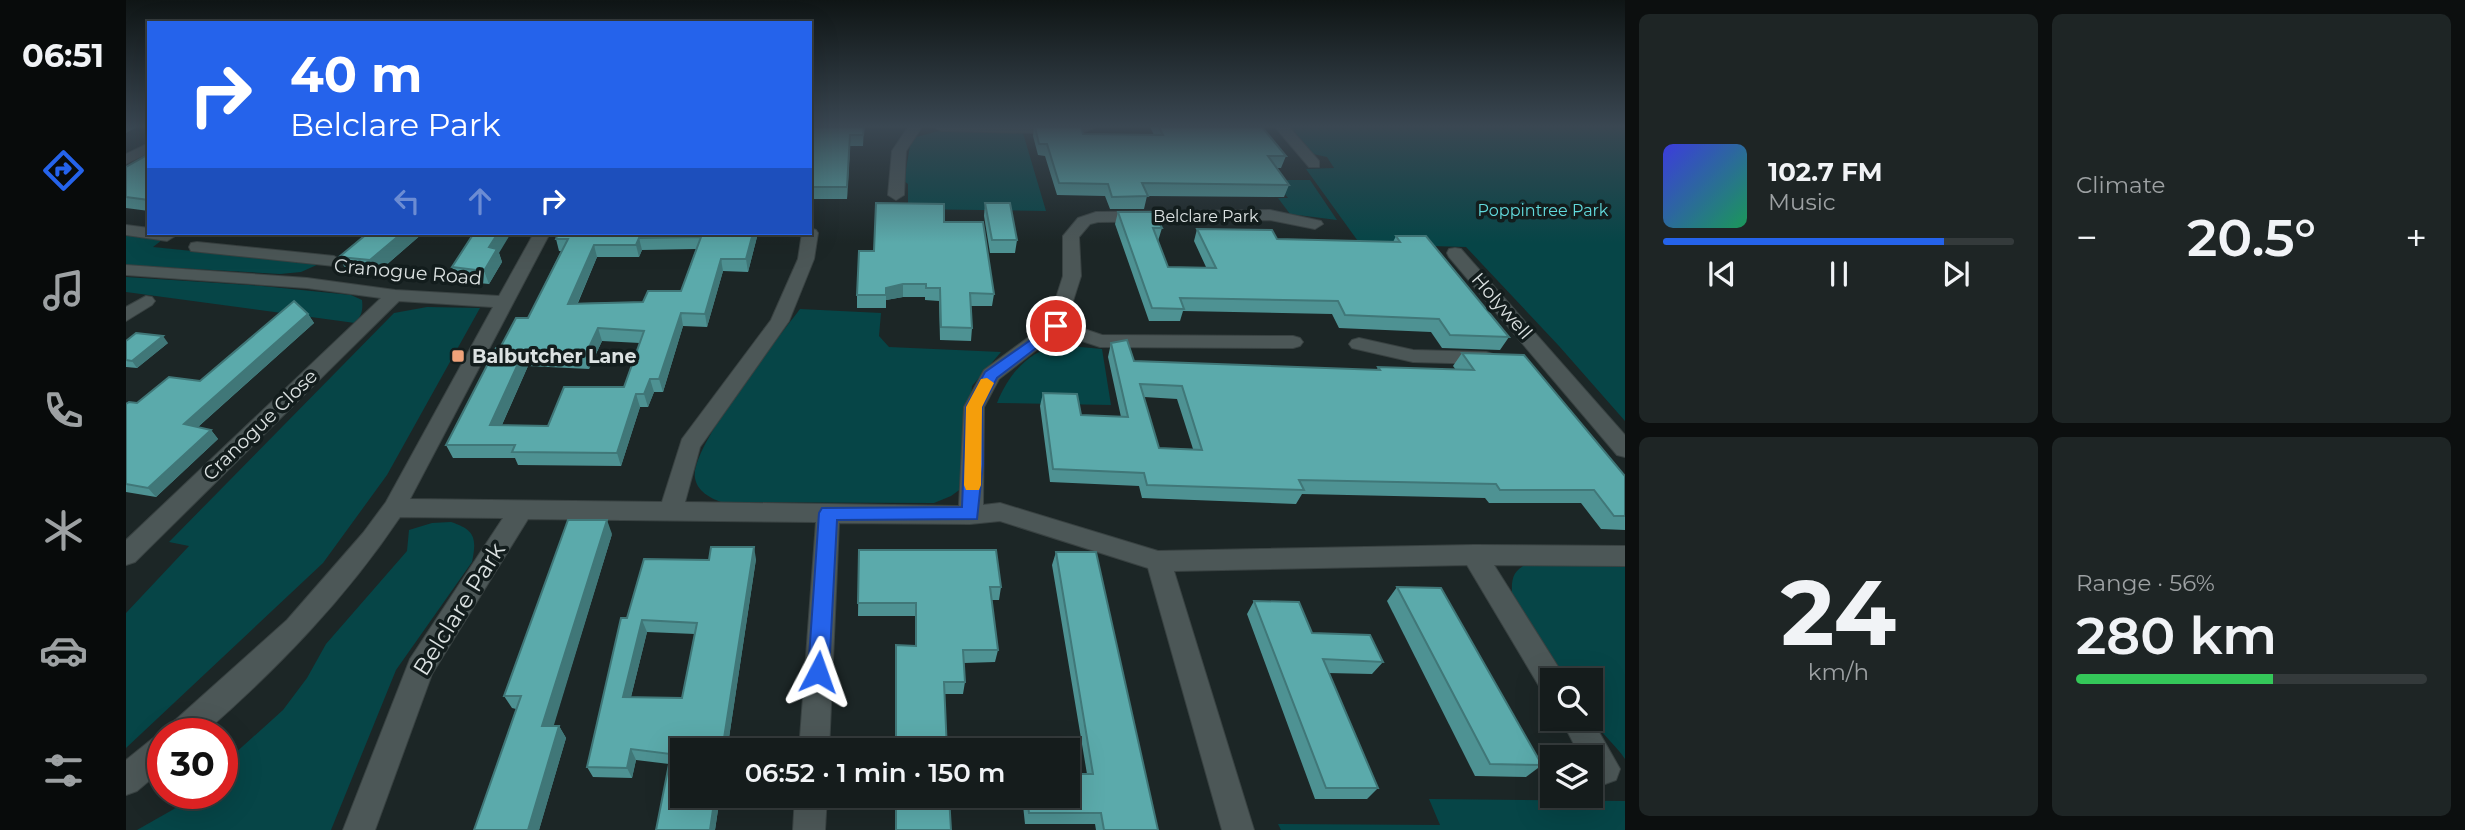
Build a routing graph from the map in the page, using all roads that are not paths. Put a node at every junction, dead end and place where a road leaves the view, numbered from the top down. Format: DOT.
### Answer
graph roads {
  1 [pos="898,166"];
  2 [pos="896,195"];
  3 [pos="1315,224"];
  4 [pos="126,230"];
  5 [pos="147,233"];
  6 [pos="160,235"];
  7 [pos="541,235"];
  8 [pos="810,235"];
  9 [pos="167,236"];
  10 [pos="197,247"];
  11 [pos="351,247"];
  12 [pos="1455,253"];
  13 [pos="334,261"];
  14 [pos="126,270"];
  15 [pos="307,283"];
  16 [pos="395,295"];
  17 [pos="146,301"];
  18 [pos="506,302"];
  19 [pos="126,315"];
  20 [pos="1056,326"];
  21 [pos="1293,342"];
  22 [pos="1359,344"];
  23 [pos="1548,360"];
  24 [pos="1625,449"];
  25 [pos="394,508"];
  26 [pos="521,510"];
  27 [pos="671,512"];
  28 [pos="828,513"];
  29 [pos="970,514"];
  30 [pos="126,555"];
  31 [pos="1474,555"];
  32 [pos="1625,556"];
  33 [pos="1158,561"];
  34 [pos="1543,668"];
  35 [pos="200,718"];
  36 [pos="1582,731"];
  37 [pos="815,738"];
  38 [pos="147,762"];
  39 [pos="1605,769"];
  40 [pos="126,780"];
  41 [pos="810,808"];
  42 [pos="359,830"];
  43 [pos="809,830"];
  44 [pos="1238,830"];
  1 -- 2 [label="street"];
  3 -- 20 [label="street, Belclare Park"];
  4 -- 5 [label="street"];
  6 -- 9 [label="street"];
  7 -- 18 [label="street"];
  8 -- 27 [label="street"];
  10 -- 13 [label="street"];
  11 -- 13 [label="street, Cranogue Road"];
  12 -- 23 [label="street, Holywell"];
  13 -- 15 [label="street, Cranogue Road"];
  14 -- 15 [label="street, Cranogue Road"];
  15 -- 16 [label="street, Cranogue Road"];
  16 -- 18 [label="street, Cranogue Road"];
  16 -- 30 [label="street, Cranogue Close"];
  17 -- 19 [label="street"];
  18 -- 25 [label="street"];
  20 -- 21 [label="street"];
  20 -- 29 [label="street"];
  22 -- 23 [label="street, Holywell"];
  23 -- 24 [label="street, Holywell"];
  25 -- 26 [label="street, Belclare Park"];
  25 -- 35 [label="street"];
  26 -- 27 [label="street, Belclare Park"];
  26 -- 42 [label="street, Belclare Park"];
  27 -- 28 [label="street, Belclare Park"];
  28 -- 29 [label="street, Belclare Park"];
  28 -- 37 [label="street"];
  29 -- 33 [label="street, Belclare Park"];
  31 -- 32 [label="street, Belclare Park"];
  31 -- 33 [label="street, Belclare Park"];
  31 -- 34 [label="street"];
  33 -- 44 [label="street"];
  36 -- 39 [label="street"];
  38 -- 40 [label="street"];
  41 -- 43 [label="street"];
}
